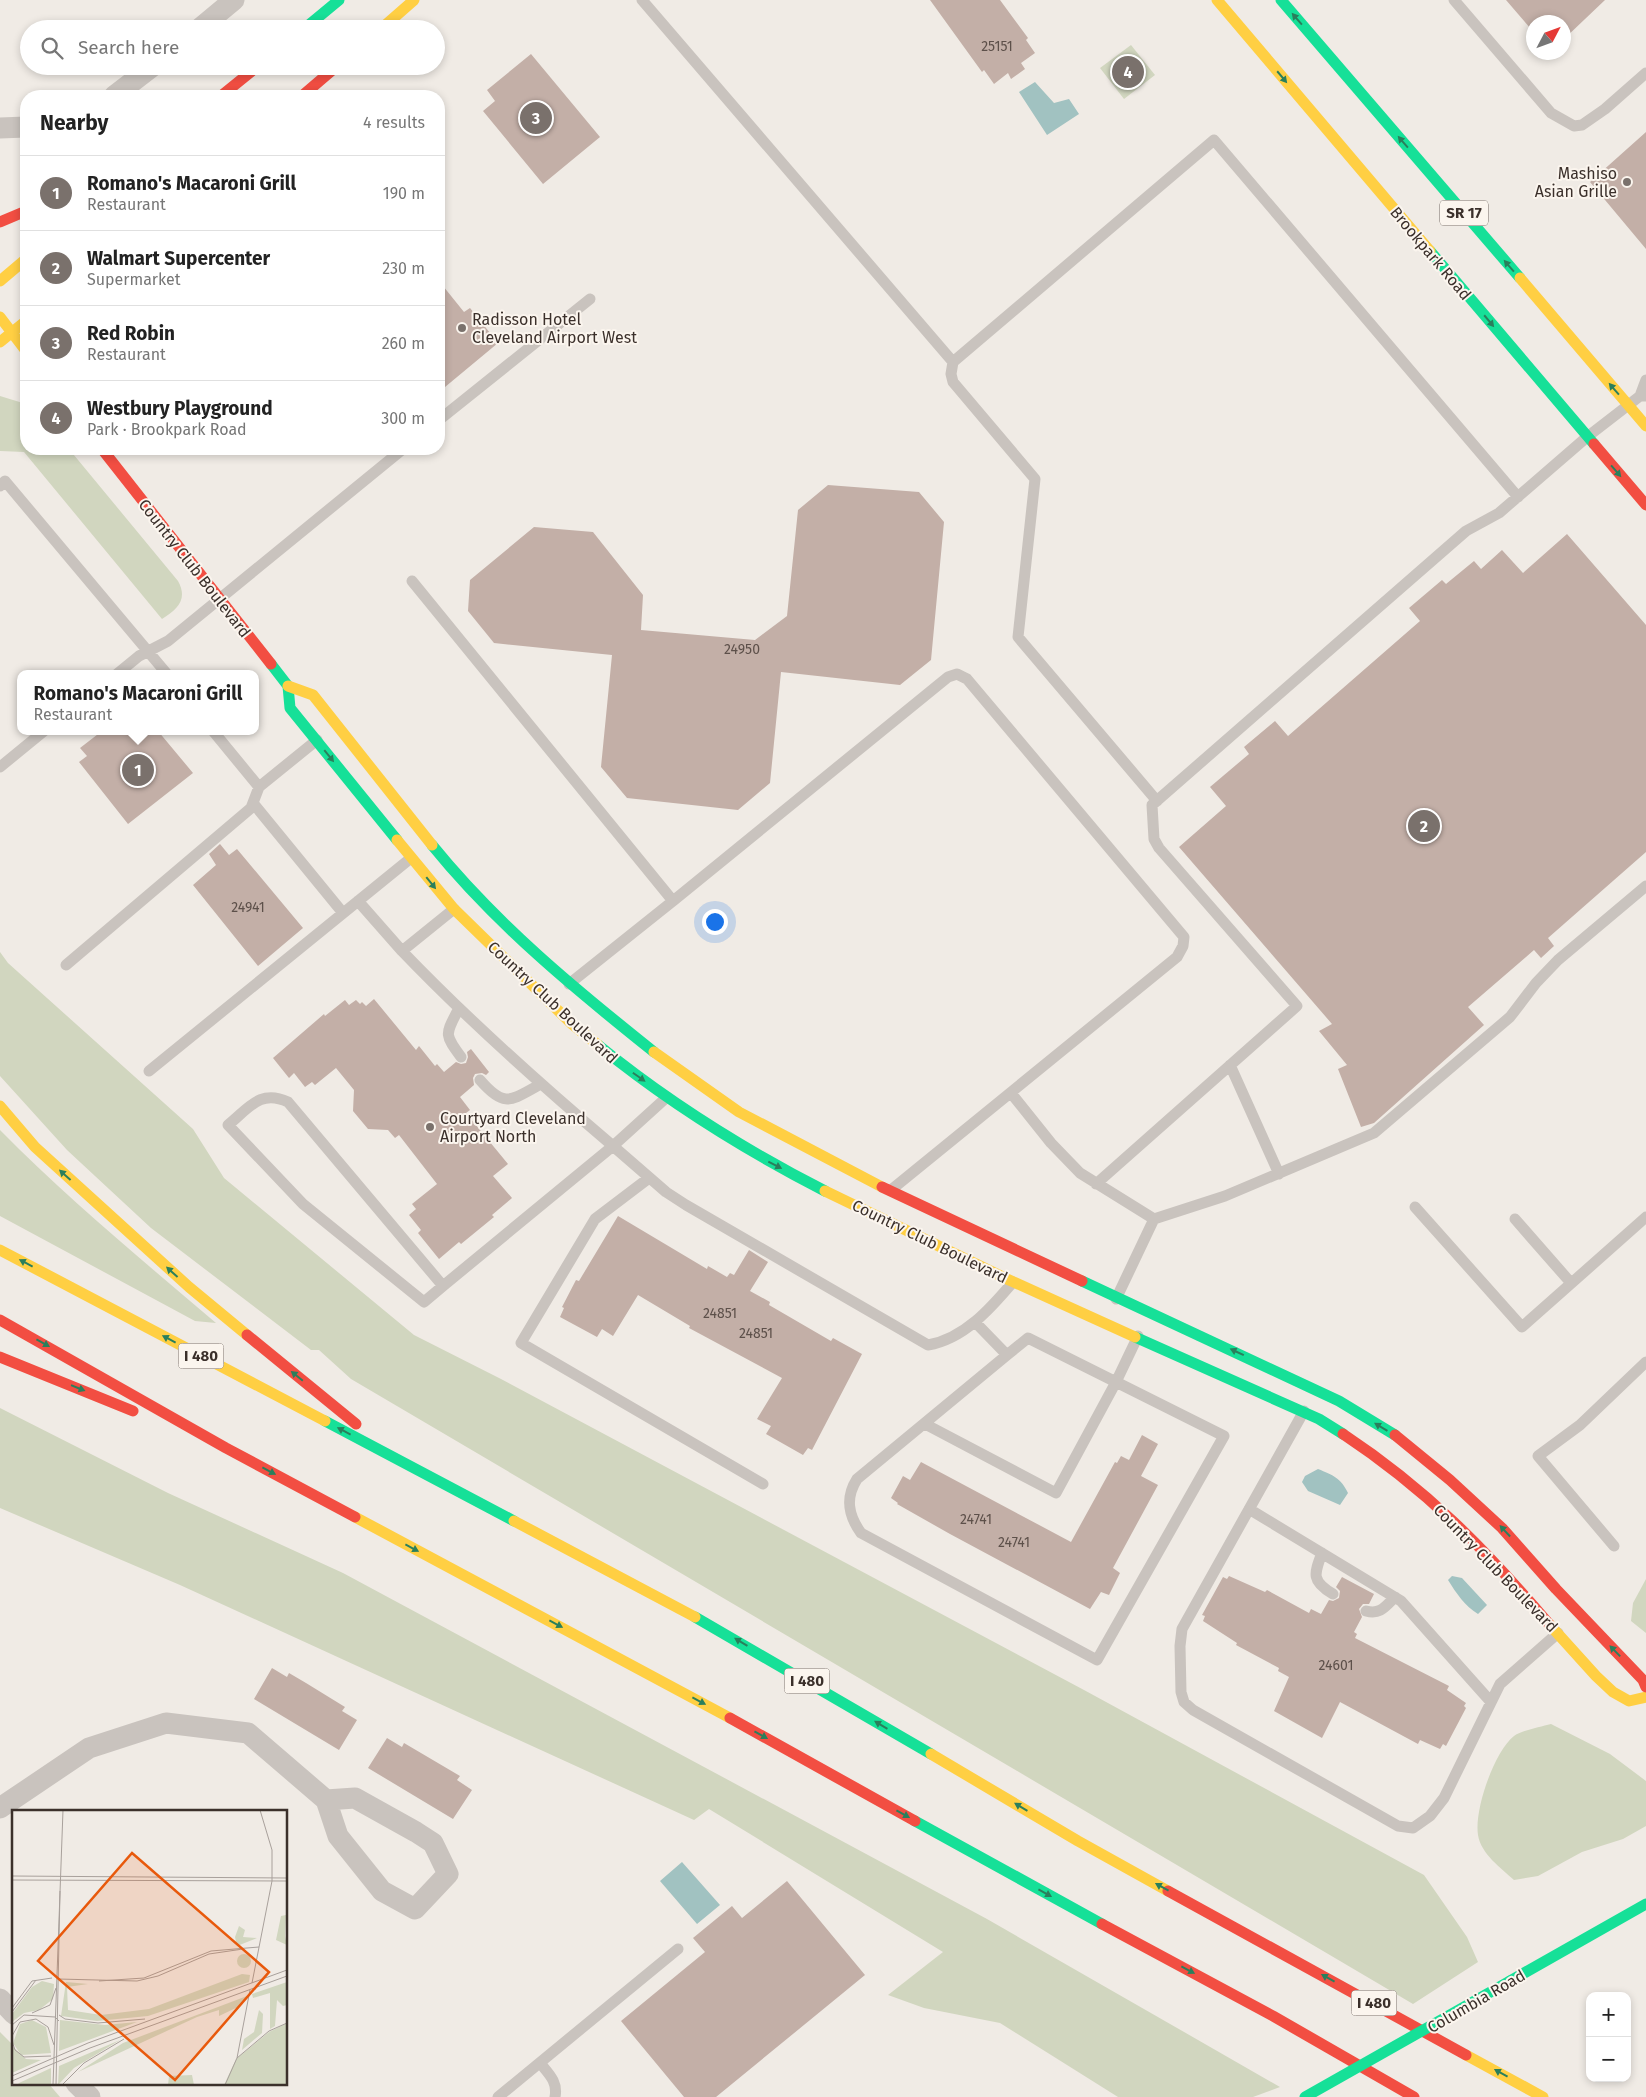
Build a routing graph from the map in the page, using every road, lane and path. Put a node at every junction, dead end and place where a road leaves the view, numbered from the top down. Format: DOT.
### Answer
graph roads {
  1 [pos="234,0"];
  2 [pos="339,0"];
  3 [pos="414,0"];
  4 [pos="642,0"];
  5 [pos="1217,0"];
  6 [pos="1281,0"];
  7 [pos="1454,0"];
  8 [pos="210,20"];
  9 [pos="315,20"];
  10 [pos="391,20"];
  11 [pos="1646,73"];
  12 [pos="141,75"];
  13 [pos="247,75"];
  14 [pos="326,75"];
  15 [pos="122,90"];
  16 [pos="228,90"];
  17 [pos="309,90"];
  18 [pos="20,127"];
  19 [pos="0,128"];
  20 [pos="20,213"];
  21 [pos="0,222"];
  22 [pos="20,264"];
  23 [pos="0,281"];
  24 [pos="590,299"];
  25 [pos="0,317"];
  26 [pos="20,326"];
  27 [pos="12,332"];
  28 [pos="0,342"];
  29 [pos="20,343"];
  30 [pos="953,362"];
  31 [pos="1646,380"];
  32 [pos="1643,396"];
  33 [pos="1628,405"];
  34 [pos="445,415"];
  35 [pos="1646,426"];
  36 [pos="1587,437"];
  37 [pos="107,455"];
  38 [pos="396,455"];
  39 [pos="0,486"];
  40 [pos="1518,496"];
  41 [pos="1646,504"];
  42 [pos="412,582"];
  43 [pos="220,598"];
  44 [pos="149,652"];
  45 [pos="121,670"];
  46 [pos="164,670"];
  47 [pos="288,686"];
  48 [pos="39,735"];
  49 [pos="216,735"];
  50 [pos="317,740"];
  51 [pos="0,767"];
  52 [pos="259,787"];
  53 [pos="1157,801"];
  54 [pos="253,803"];
  55 [pos="411,858"];
  56 [pos="1646,886"];
  57 [pos="358,901"];
  58 [pos="465,901"];
  59 [pos="673,901"];
  60 [pos="343,912"];
  61 [pos="402,951"];
  62 [pos="66,965"];
  63 [pos="569,984"];
  64 [pos="459,1008"];
  65 [pos="461,1057"];
  66 [pos="1230,1065"];
  67 [pos="149,1071"];
  68 [pos="480,1080"];
  69 [pos="541,1084"];
  70 [pos="1011,1093"];
  71 [pos="667,1097"];
  72 [pos="0,1106"];
  73 [pos="613,1146"];
  74 [pos="1279,1174"];
  75 [pos="649,1178"];
  76 [pos="1096,1184"];
  77 [pos="890,1191"];
  78 [pos="1415,1207"];
  79 [pos="1646,1217"];
  80 [pos="1154,1219"];
  81 [pos="1515,1219"];
  82 [pos="0,1250"];
  83 [pos="1013,1282"];
  84 [pos="1571,1284"];
  85 [pos="443,1286"];
  86 [pos="1111,1310"];
  87 [pos="0,1320"];
  88 [pos="975,1322"];
  89 [pos="1143,1325"];
  90 [pos="1007,1355"];
  91 [pos="0,1357"];
  92 [pos="1646,1362"];
  93 [pos="1116,1382"];
  94 [pos="1316,1390"];
  95 [pos="1303,1412"];
  96 [pos="925,1424"];
  97 [pos="226,1448"];
  98 [pos="403,1462"];
  99 [pos="764,1484"];
  100 [pos="1249,1509"];
  101 [pos="1614,1546"];
  102 [pos="1322,1553"];
  103 [pos="1332,1594"];
  104 [pos="1394,1597"];
  105 [pos="1366,1611"];
  106 [pos="1558,1632"];
  107 [pos="1646,1687"];
  108 [pos="1646,1697"];
  109 [pos="1491,1702"];
  110 [pos="326,1800"];
  111 [pos="0,1808"];
  112 [pos="1646,1904"];
  113 [pos="678,1949"];
  114 [pos="0,1999"];
  115 [pos="12,2012"];
  116 [pos="540,2062"];
  117 [pos="77,2084"];
  118 [pos="90,2097"];
  119 [pos="498,2097"];
  120 [pos="555,2097"];
  121 [pos="1305,2097"];
  122 [pos="1414,2097"];
  123 [pos="1543,2097"];
  1 -- 8 [label="street"];
  2 -- 9 [label="main road"];
  3 -- 10 [label="main road"];
  4 -- 30 [label="lane"];
  5 -- 36 [label="main road, Brookpark Road, one-way"];
  33 -- 6 [label="main road, SR 17, one-way"];
  7 -- 11 [label="lane"];
  12 -- 15 [label="street"];
  13 -- 16 [label="main road"];
  14 -- 17 [label="main road"];
  18 -- 19 [label="street"];
  20 -- 21 [label="main road"];
  22 -- 23 [label="main road"];
  24 -- 34 [label="lane"];
  25 -- 27 [label="main road"];
  26 -- 27 [label="main road"];
  27 -- 28 [label="main road"];
  27 -- 29 [label="main road"];
  30 -- 40 [label="lane"];
  30 -- 53 [label="lane"];
  31 -- 32 [label="lane"];
  32 -- 33 [label="lane"];
  33 -- 35 [label="main road, SR 17"];
  33 -- 36 [label="lane"];
  36 -- 40 [label="lane"];
  36 -- 41 [label="main road, Brookpark Road, one-way"];
  37 -- 43 [label="main road, Country Club Boulevard"];
  38 -- 43 [label="lane"];
  39 -- 44 [label="lane"];
  40 -- 53 [label="lane"];
  42 -- 59 [label="lane"];
  43 -- 44 [label="lane"];
  43 -- 47 [label="main road, Country Club Boulevard"];
  44 -- 45 [label="lane"];
  44 -- 46 [label="lane"];
  47 -- 50 [label="main road, Country Club Boulevard"];
  47 -- 58 [label="main road, Country Club Boulevard"];
  48 -- 51 [label="lane"];
  49 -- 52 [label="lane"];
  50 -- 52 [label="lane"];
  50 -- 55 [label="main road, Country Club Boulevard, one-way"];
  52 -- 54 [label="lane"];
  53 -- 66 [label="lane"];
  54 -- 60 [label="lane"];
  54 -- 62 [label="lane"];
  55 -- 57 [label="lane"];
  55 -- 58 [label="main road, Country Club Boulevard, one-way"];
  56 -- 74 [label="lane"];
  57 -- 60 [label="lane"];
  57 -- 61 [label="lane"];
  58 -- 61 [label="lane"];
  58 -- 63 [label="main road, Country Club Boulevard"];
  58 -- 71 [label="main road, Country Club Boulevard, one-way"];
  59 -- 63 [label="lane"];
  59 -- 70 [label="lane"];
  60 -- 67 [label="lane"];
  61 -- 64 [label="lane"];
  63 -- 77 [label="main road, Country Club Boulevard"];
  64 -- 65 [label="lane"];
  64 -- 69 [label="lane"];
  66 -- 74 [label="lane"];
  66 -- 76 [label="lane"];
  68 -- 69 [label="lane"];
  69 -- 73 [label="lane"];
  70 -- 76 [label="lane"];
  70 -- 77 [label="lane"];
  71 -- 73 [label="lane"];
  71 -- 83 [label="main road, Country Club Boulevard, one-way"];
  98 -- 72 [label="main road, one-way"];
  73 -- 75 [label="lane"];
  73 -- 85 [label="lane"];
  74 -- 80 [label="lane"];
  75 -- 88 [label="lane"];
  75 -- 99 [label="lane"];
  76 -- 80 [label="lane"];
  77 -- 86 [label="main road, Country Club Boulevard"];
  78 -- 84 [label="lane"];
  79 -- 84 [label="lane"];
  80 -- 86 [label="lane"];
  81 -- 84 [label="lane"];
  98 -- 82 [label="main road, I 480, one-way"];
  83 -- 86 [label="main road, Country Club Boulevard"];
  83 -- 88 [label="lane"];
  85 -- 85 [label="lane"];
  86 -- 89 [label="main road, Country Club Boulevard"];
  86 -- 89 [label="main road, Country Club Boulevard"];
  87 -- 97 [label="main road, one-way"];
  88 -- 90 [label="lane"];
  89 -- 93 [label="lane"];
  94 -- 89 [label="main road, Country Club Boulevard, one-way"];
  89 -- 95 [label="main road, Country Club Boulevard"];
  90 -- 93 [label="lane"];
  90 -- 96 [label="lane"];
  91 -- 97 [label="main road, one-way"];
  92 -- 101 [label="lane"];
  93 -- 96 [label="lane"];
  93 -- 96 [label="lane"];
  94 -- 95 [label="lane"];
  107 -- 94 [label="main road, Country Club Boulevard, one-way"];
  95 -- 100 [label="lane"];
  95 -- 106 [label="main road, Country Club Boulevard"];
  97 -- 122 [label="main road, one-way"];
  123 -- 98 [label="main road, I 480, one-way"];
  100 -- 102 [label="lane"];
  100 -- 109 [label="lane"];
  102 -- 103 [label="lane"];
  102 -- 104 [label="lane"];
  104 -- 105 [label="lane"];
  104 -- 109 [label="lane"];
  106 -- 108 [label="main road, Country Club Boulevard"];
  106 -- 109 [label="lane"];
  110 -- 110 [label="street"];
  110 -- 111 [label="street"];
  112 -- 121 [label="main road, Columbia Road, bridge"];
  113 -- 116 [label="lane"];
  114 -- 115 [label="street"];
  116 -- 119 [label="lane"];
  116 -- 120 [label="lane"];
  117 -- 118 [label="street"];
}
